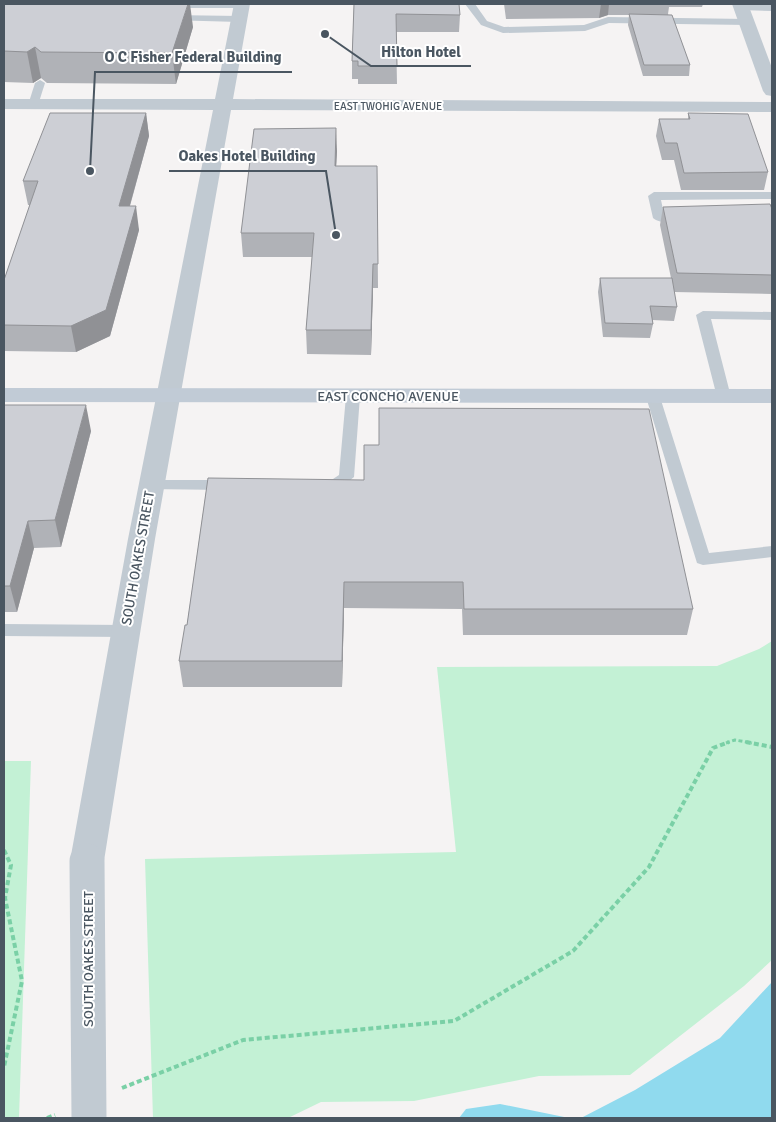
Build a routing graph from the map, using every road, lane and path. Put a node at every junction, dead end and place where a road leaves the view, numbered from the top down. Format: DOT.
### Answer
graph roads {
  1 [pos="470,4"];
  2 [pos="162,5"];
  3 [pos="772,8"];
  4 [pos="241,9"];
  5 [pos="743,11"];
  6 [pos="163,18"];
  7 [pos="40,83"];
  8 [pos="772,92"];
  9 [pos="4,104"];
  10 [pos="33,104"];
  11 [pos="222,106"];
  12 [pos="772,106"];
  13 [pos="772,196"];
  14 [pos="697,218"];
  15 [pos="772,316"];
  16 [pos="4,395"];
  17 [pos="166,395"];
  18 [pos="352,396"];
  19 [pos="724,396"];
  20 [pos="772,396"];
  21 [pos="652,397"];
  22 [pos="150,485"];
  23 [pos="247,485"];
  24 [pos="304,486"];
  25 [pos="772,552"];
  26 [pos="4,630"];
  27 [pos="125,631"];
  28 [pos="772,747"];
  29 [pos="4,850"];
  30 [pos="4,1067"];
  31 [pos="118,1090"];
  32 [pos="77,1115"];
  33 [pos="47,1118"];
  1 -- 5 [label="lane"];
  2 -- 4 [label="lane"];
  3 -- 5 [label="lane"];
  4 -- 6 [label="lane"];
  4 -- 11 [label="street, SOUTH OAKES STREET"];
  5 -- 8 [label="street"];
  7 -- 10 [label="lane"];
  9 -- 10 [label="street, EAST TWOHIG AVENUE"];
  10 -- 11 [label="street, EAST TWOHIG AVENUE"];
  11 -- 12 [label="street, EAST TWOHIG AVENUE"];
  11 -- 17 [label="street, SOUTH OAKES STREET"];
  13 -- 14 [label="lane"];
  15 -- 19 [label="lane"];
  16 -- 17 [label="street, EAST CONCHO AVENUE"];
  17 -- 18 [label="street, EAST CONCHO AVENUE"];
  17 -- 22 [label="street, SOUTH OAKES STREET"];
  18 -- 21 [label="street, EAST CONCHO AVENUE"];
  18 -- 24 [label="lane"];
  19 -- 20 [label="street, EAST CONCHO AVENUE"];
  19 -- 21 [label="street, EAST CONCHO AVENUE"];
  21 -- 25 [label="lane"];
  22 -- 23 [label="lane"];
  22 -- 27 [label="street, SOUTH OAKES STREET"];
  26 -- 27 [label="lane"];
  27 -- 32 [label="street, SOUTH OAKES STREET, bridge"];
  28 -- 31 [label="path"];
  29 -- 30 [label="path"];
  32 -- 33 [label="path"];
}
